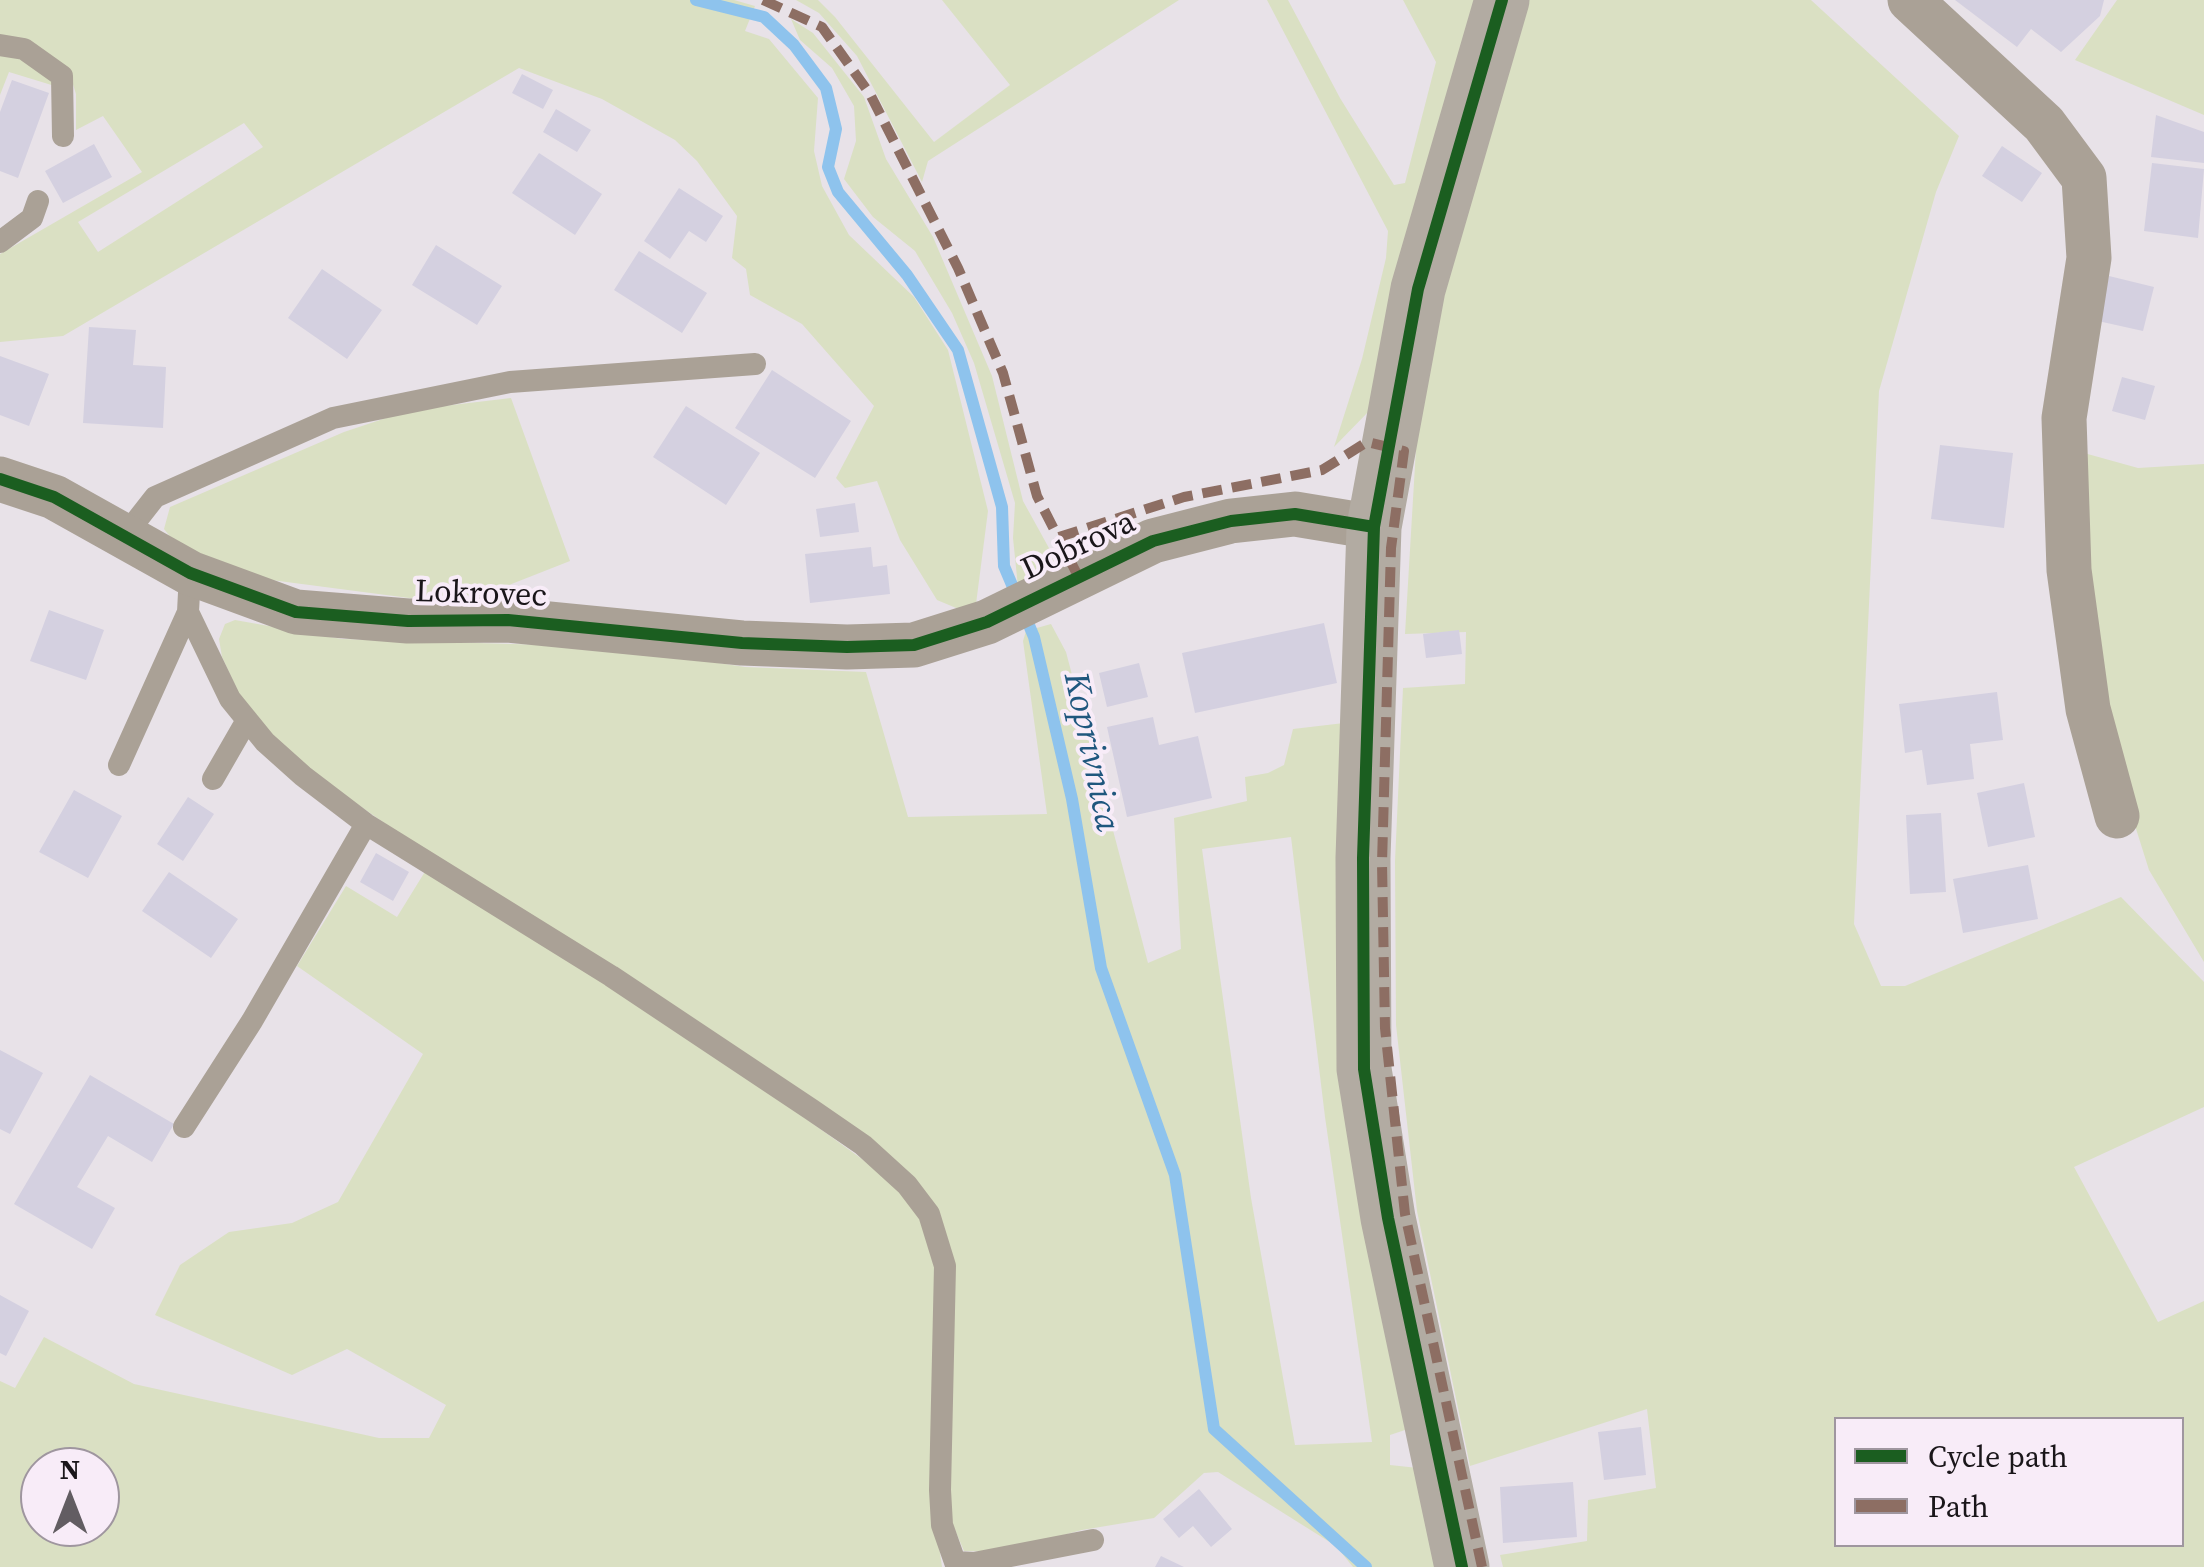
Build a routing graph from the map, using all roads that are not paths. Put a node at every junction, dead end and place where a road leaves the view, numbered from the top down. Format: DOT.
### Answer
graph roads {
  1 [pos="1502,0"];
  2 [pos="1910,0"];
  3 [pos="0,45"];
  4 [pos="63,136"];
  5 [pos="38,201"];
  6 [pos="0,242"];
  7 [pos="755,364"];
  8 [pos="0,478"];
  9 [pos="1374,527"];
  10 [pos="126,534"];
  11 [pos="189,592"];
  12 [pos="987,622"];
  13 [pos="247,720"];
  14 [pos="119,765"];
  15 [pos="212,779"];
  16 [pos="2117,816"];
  17 [pos="366,824"];
  18 [pos="184,1127"];
  19 [pos="1093,1540"];
  20 [pos="1462,1567"];
  1 -- 9 [label="street"];
  2 -- 16 [label="street"];
  3 -- 4 [label="lane"];
  5 -- 6 [label="lane"];
  7 -- 10 [label="lane"];
  8 -- 10 [label="street, Lokrovec"];
  9 -- 12 [label="street, Dobrova"];
  9 -- 20 [label="street"];
  10 -- 11 [label="street, Lokrovec"];
  11 -- 12 [label="street, Lokrovec"];
  11 -- 13 [label="lane"];
  11 -- 14 [label="lane"];
  13 -- 15 [label="lane"];
  13 -- 17 [label="lane"];
  17 -- 18 [label="lane"];
  17 -- 19 [label="lane"];
}
